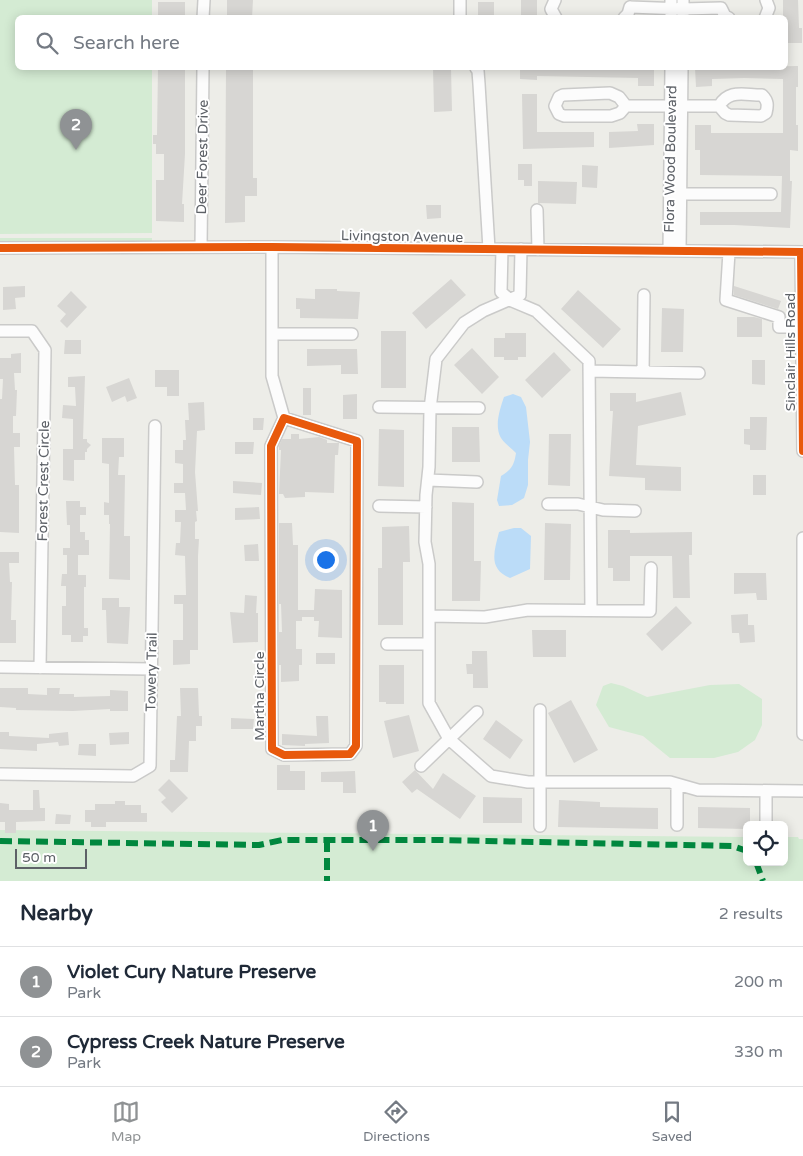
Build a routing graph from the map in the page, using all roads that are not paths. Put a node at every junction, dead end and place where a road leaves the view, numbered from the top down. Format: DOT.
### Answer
graph roads {
  1 [pos="204,0"];
  2 [pos="460,0"];
  3 [pos="555,0"];
  4 [pos="766,0"];
  5 [pos="628,3"];
  6 [pos="723,4"];
  7 [pos="677,9"];
  8 [pos="204,15"];
  9 [pos="460,15"];
  10 [pos="554,15"];
  11 [pos="766,15"];
  12 [pos="203,70"];
  13 [pos="477,70"];
  14 [pos="671,70"];
  15 [pos="682,70"];
  16 [pos="626,106"];
  17 [pos="719,106"];
  18 [pos="676,107"];
  19 [pos="675,194"];
  20 [pos="771,194"];
  21 [pos="537,210"];
  22 [pos="201,247"];
  23 [pos="272,247"];
  24 [pos="0,248"];
  25 [pos="489,249"];
  26 [pos="502,249"];
  27 [pos="521,249"];
  28 [pos="538,250"];
  29 [pos="675,250"];
  30 [pos="729,252"];
  31 [pos="802,252"];
  32 [pos="644,295"];
  33 [pos="510,300"];
  34 [pos="803,315"];
  35 [pos="803,327"];
  36 [pos="0,331"];
  37 [pos="272,334"];
  38 [pos="352,334"];
  39 [pos="803,347"];
  40 [pos="589,371"];
  41 [pos="643,372"];
  42 [pos="699,373"];
  43 [pos="378,407"];
  44 [pos="479,408"];
  45 [pos="430,409"];
  46 [pos="284,418"];
  47 [pos="155,426"];
  48 [pos="803,452"];
  49 [pos="428,480"];
  50 [pos="477,482"];
  51 [pos="548,504"];
  52 [pos="379,506"];
  53 [pos="426,507"];
  54 [pos="590,507"];
  55 [pos="635,511"];
  56 [pos="803,538"];
  57 [pos="651,568"];
  58 [pos="591,610"];
  59 [pos="429,616"];
  60 [pos="387,644"];
  61 [pos="429,644"];
  62 [pos="0,667"];
  63 [pos="40,668"];
  64 [pos="151,669"];
  65 [pos="803,704"];
  66 [pos="540,710"];
  67 [pos="477,712"];
  68 [pos="803,734"];
  69 [pos="449,739"];
  70 [pos="421,766"];
  71 [pos="0,774"];
  72 [pos="540,782"];
  73 [pos="678,784"];
  74 [pos="766,791"];
  75 [pos="803,792"];
  76 [pos="766,821"];
  77 [pos="677,825"];
  78 [pos="540,826"];
  1 -- 8 [label="street"];
  2 -- 9 [label="street"];
  3 -- 10 [label="street"];
  4 -- 11 [label="street"];
  5 -- 7 [label="street"];
  6 -- 7 [label="street"];
  12 -- 22 [label="street, Deer Forest Drive"];
  13 -- 25 [label="street"];
  14 -- 18 [label="street, Flora Wood Boulevard"];
  15 -- 18 [label="street, Flora Wood Boulevard"];
  16 -- 16 [label="street"];
  16 -- 18 [label="street"];
  17 -- 18 [label="street"];
  18 -- 19 [label="street, Flora Wood Boulevard"];
  19 -- 20 [label="street"];
  19 -- 29 [label="street, Flora Wood Boulevard"];
  21 -- 28 [label="street"];
  22 -- 23 [label="street, Livingston Avenue"];
  22 -- 24 [label="street, Livingston Avenue"];
  23 -- 25 [label="street, Livingston Avenue"];
  23 -- 37 [label="street"];
  25 -- 26 [label="street, Livingston Avenue"];
  26 -- 27 [label="street, Livingston Avenue"];
  26 -- 33 [label="street"];
  27 -- 28 [label="street, Livingston Avenue"];
  27 -- 33 [label="street"];
  28 -- 29 [label="street, Livingston Avenue"];
  29 -- 30 [label="street, Livingston Avenue"];
  30 -- 31 [label="street, Livingston Avenue"];
  30 -- 35 [label="street"];
  31 -- 34 [label="street, Sinclair Hills Road"];
  32 -- 41 [label="street"];
  33 -- 40 [label="street"];
  33 -- 45 [label="street"];
  34 -- 35 [label="street, Sinclair Hills Road"];
  35 -- 39 [label="street, Sinclair Hills Road"];
  36 -- 63 [label="street, Forest Crest Circle"];
  37 -- 38 [label="street"];
  37 -- 46 [label="street"];
  39 -- 48 [label="street, Sinclair Hills Road"];
  40 -- 41 [label="street"];
  40 -- 54 [label="street"];
  41 -- 42 [label="street"];
  43 -- 45 [label="street"];
  44 -- 45 [label="street"];
  45 -- 49 [label="street"];
  46 -- 46 [label="street, Martha Circle"];
  47 -- 64 [label="street, Towery Trail"];
  49 -- 50 [label="street"];
  49 -- 53 [label="street"];
  51 -- 54 [label="street"];
  52 -- 53 [label="street"];
  53 -- 59 [label="street"];
  54 -- 55 [label="street"];
  54 -- 58 [label="street"];
  56 -- 65 [label="street"];
  57 -- 58 [label="street"];
  58 -- 59 [label="street"];
  59 -- 61 [label="street"];
  60 -- 61 [label="street"];
  61 -- 69 [label="street"];
  62 -- 63 [label="street"];
  63 -- 64 [label="street"];
  64 -- 71 [label="street, Towery Trail"];
  65 -- 68 [label="street"];
  66 -- 72 [label="street"];
  67 -- 69 [label="street"];
  69 -- 70 [label="street"];
  69 -- 72 [label="street"];
  72 -- 73 [label="street"];
  72 -- 78 [label="street"];
  73 -- 74 [label="street"];
  73 -- 77 [label="street"];
  74 -- 75 [label="street"];
  74 -- 76 [label="street"];
}
